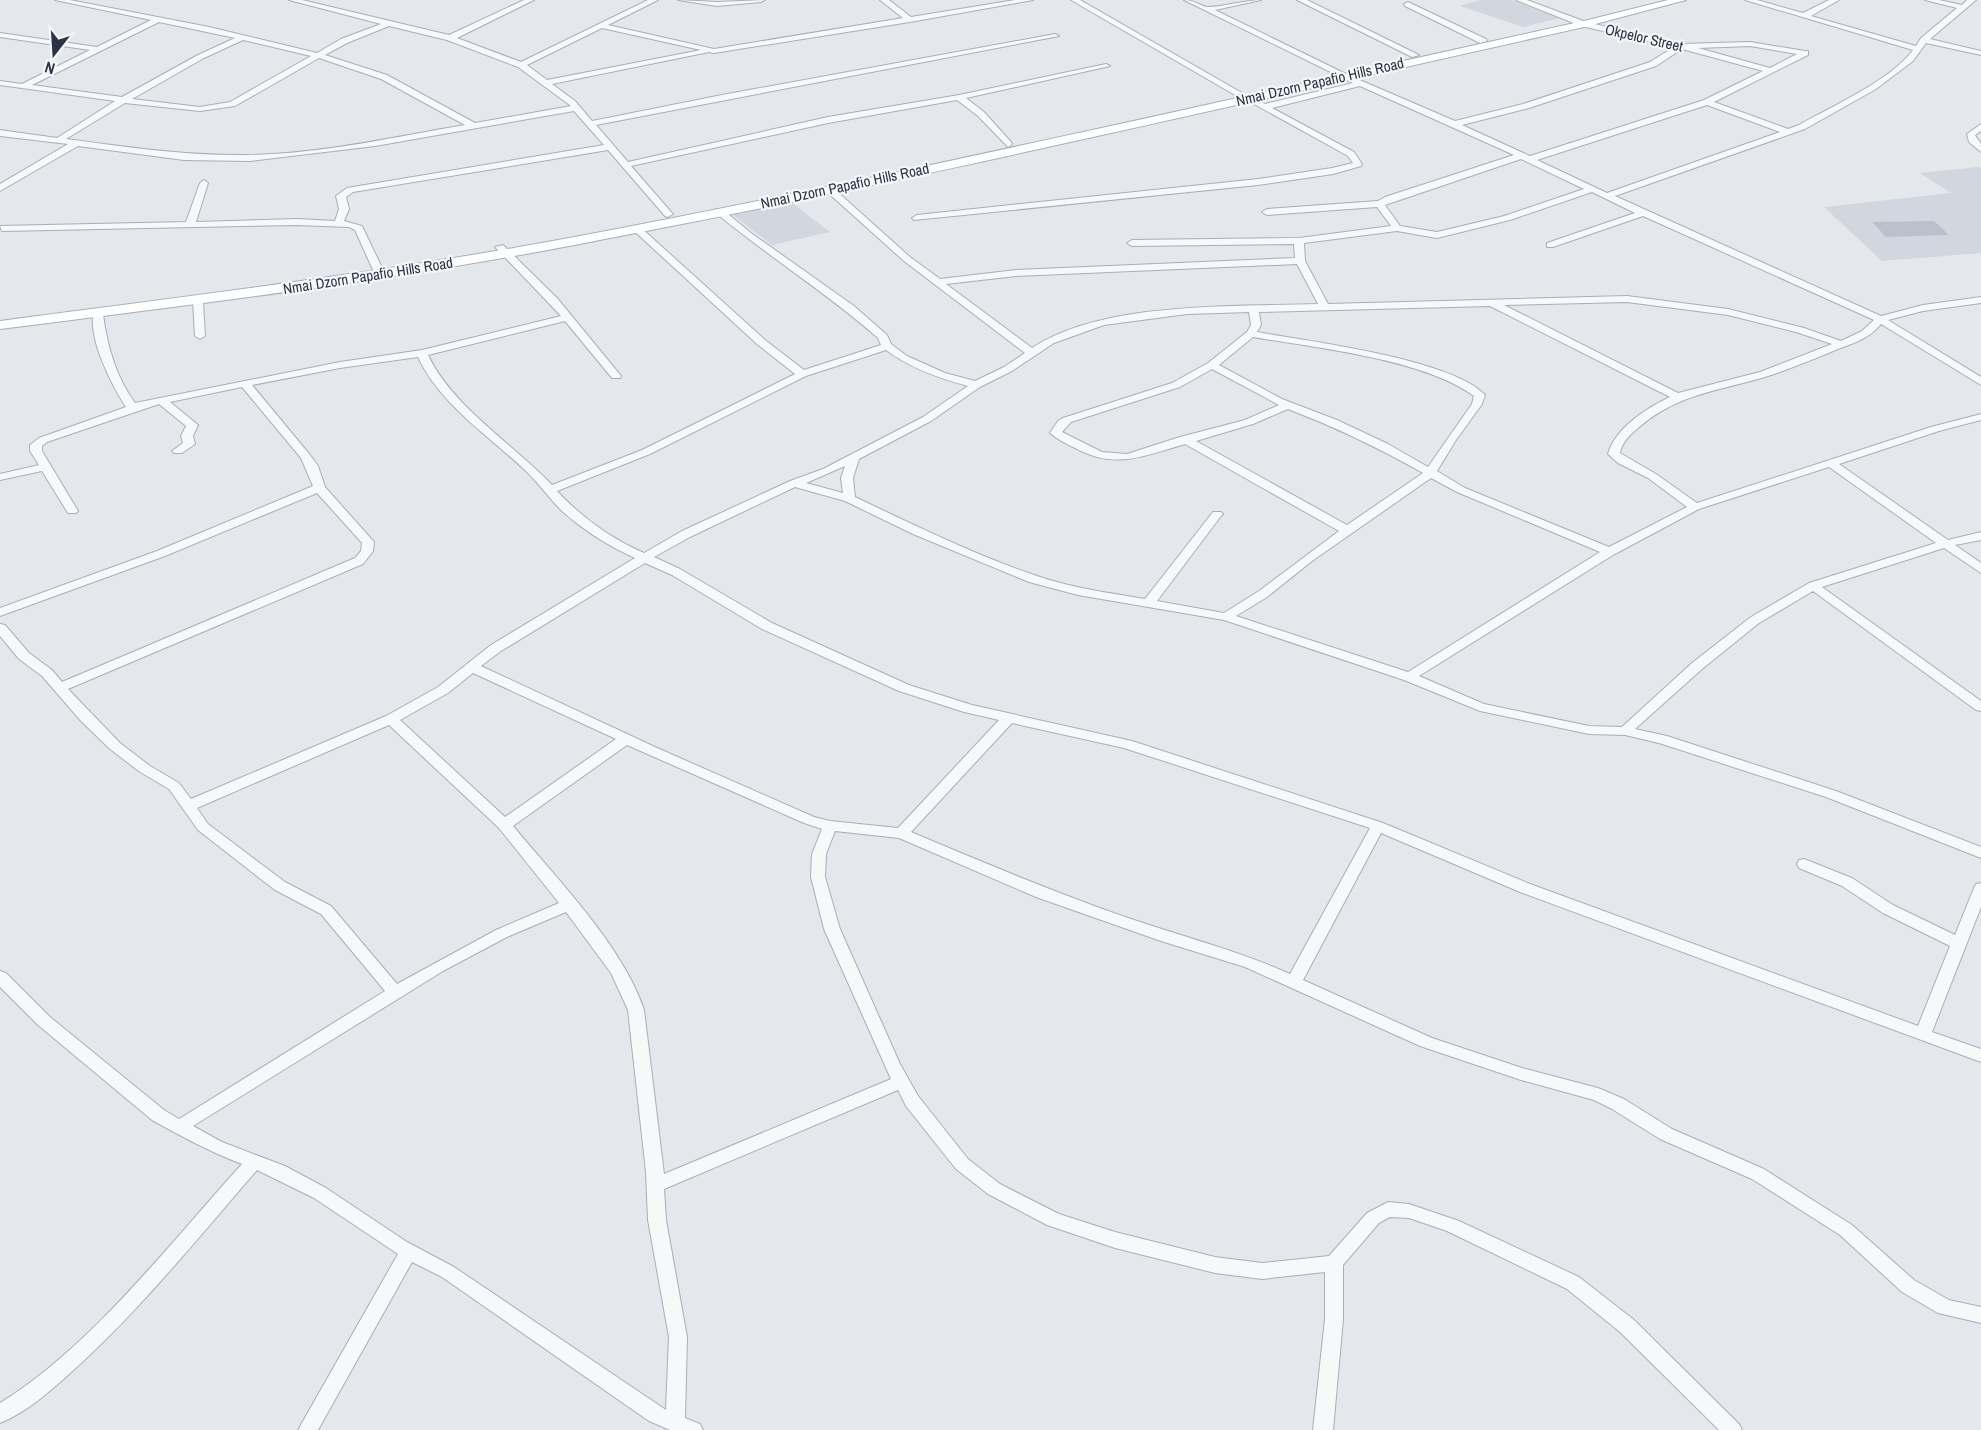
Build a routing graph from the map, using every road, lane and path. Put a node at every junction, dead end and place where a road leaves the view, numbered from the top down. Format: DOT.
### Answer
graph roads {
  1 [pos="59,0"];
  2 [pos="296,0"];
  3 [pos="508,0"];
  4 [pos="654,0"];
  5 [pos="682,0"];
  6 [pos="761,0"];
  7 [pos="884,0"];
  8 [pos="1029,0"];
  9 [pos="1075,0"];
  10 [pos="1188,0"];
  11 [pos="1257,0"];
  12 [pos="1301,0"];
  13 [pos="1520,0"];
  14 [pos="1661,0"];
  15 [pos="1681,0"];
  16 [pos="1749,0"];
  17 [pos="1835,0"];
  18 [pos="1929,0"];
  19 [pos="1972,0"];
  20 [pos="526,2"];
  21 [pos="1408,4"];
  22 [pos="1961,8"];
  23 [pos="1209,9"];
  24 [pos="1804,16"];
  25 [pos="159,19"];
  26 [pos="910,20"];
  27 [pos="1578,22"];
  28 [pos="389,23"];
  29 [pos="601,26"];
  30 [pos="0,35"];
  31 [pos="1055,36"];
  32 [pos="243,37"];
  33 [pos="450,38"];
  34 [pos="1924,40"];
  35 [pos="1483,41"];
  36 [pos="1681,46"];
  37 [pos="96,49"];
  38 [pos="1917,49"];
  39 [pos="714,51"];
  40 [pos="1981,53"];
  41 [pos="318,55"];
  42 [pos="1415,55"];
  43 [pos="521,65"];
  44 [pos="1106,66"];
  45 [pos="1769,70"];
  46 [pos="1340,75"];
  47 [pos="0,83"];
  48 [pos="545,83"];
  49 [pos="1360,84"];
  50 [pos="24,86"];
  51 [pos="1243,96"];
  52 [pos="959,97"];
  53 [pos="125,100"];
  54 [pos="1707,102"];
  55 [pos="1265,107"];
  56 [pos="576,108"];
  57 [pos="590,124"];
  58 [pos="1454,124"];
  59 [pos="474,126"];
  60 [pos="1981,127"];
  61 [pos="1788,132"];
  62 [pos="0,133"];
  63 [pos="58,141"];
  64 [pos="75,144"];
  65 [pos="1008,144"];
  66 [pos="610,147"];
  67 [pos="1981,149"];
  68 [pos="1525,158"];
  69 [pos="625,165"];
  70 [pos="204,183"];
  71 [pos="0,188"];
  72 [pos="829,189"];
  73 [pos="1592,189"];
  74 [pos="1607,196"];
  75 [pos="1380,204"];
  76 [pos="719,211"];
  77 [pos="1267,212"];
  78 [pos="1643,213"];
  79 [pos="668,214"];
  80 [pos="917,218"];
  81 [pos="339,223"];
  82 [pos="190,225"];
  83 [pos="636,228"];
  84 [pos="1397,228"];
  85 [pos="1,230"];
  86 [pos="1299,241"];
  87 [pos="1132,243"];
  88 [pos="1550,245"];
  89 [pos="503,250"];
  90 [pos="1300,261"];
  91 [pos="378,270"];
  92 [pos="937,282"];
  93 [pos="1981,300"];
  94 [pos="198,301"];
  95 [pos="1488,302"];
  96 [pos="1325,308"];
  97 [pos="1254,310"];
  98 [pos="98,314"];
  99 [pos="0,317"];
  100 [pos="567,318"];
  101 [pos="1880,319"];
  102 [pos="0,325"];
  103 [pos="1251,334"];
  104 [pos="200,336"];
  105 [pos="1841,344"];
  106 [pos="887,346"];
  107 [pos="422,353"];
  108 [pos="1032,353"];
  109 [pos="1212,365"];
  110 [pos="802,374"];
  111 [pos="616,376"];
  112 [pos="1981,382"];
  113 [pos="244,383"];
  114 [pos="976,385"];
  115 [pos="1677,397"];
  116 [pos="161,400"];
  117 [pos="1288,405"];
  118 [pos="131,406"];
  119 [pos="1981,417"];
  120 [pos="1184,439"];
  121 [pos="178,451"];
  122 [pos="854,456"];
  123 [pos="1831,463"];
  124 [pos="46,467"];
  125 [pos="1430,473"];
  126 [pos="0,477"];
  127 [pos="794,483"];
  128 [pos="319,488"];
  129 [pos="550,490"];
  130 [pos="849,499"];
  131 [pos="1695,507"];
  132 [pos="72,511"];
  133 [pos="1216,514"];
  134 [pos="1348,531"];
  135 [pos="1981,536"];
  136 [pos="1945,544"];
  137 [pos="1609,552"];
  138 [pos="646,558"];
  139 [pos="1981,569"];
  140 [pos="1813,586"];
  141 [pos="1148,604"];
  142 [pos="0,612"];
  143 [pos="1226,617"];
  144 [pos="0,628"];
  145 [pos="472,667"];
  146 [pos="1409,677"];
  147 [pos="61,687"];
  148 [pos="1981,706"];
  149 [pos="1009,718"];
  150 [pos="392,719"];
  151 [pos="1625,731"];
  152 [pos="626,739"];
  153 [pos="188,806"];
  154 [pos="504,825"];
  155 [pos="830,826"];
  156 [pos="1378,826"];
  157 [pos="901,833"];
  158 [pos="1981,853"];
  159 [pos="1804,864"];
  160 [pos="1981,888"];
  161 [pos="569,905"];
  162 [pos="1959,944"];
  163 [pos="0,977"];
  164 [pos="1294,981"];
  165 [pos="394,991"];
  166 [pos="1923,1034"];
  167 [pos="1981,1056"];
  168 [pos="901,1082"];
  169 [pos="178,1128"];
  170 [pos="255,1161"];
  171 [pos="656,1185"];
  172 [pos="409,1251"];
  173 [pos="1334,1263"];
  174 [pos="1981,1315"];
  175 [pos="0,1414"];
  176 [pos="675,1423"];
  177 [pos="308,1430"];
  178 [pos="693,1430"];
  179 [pos="1323,1430"];
  180 [pos="1732,1430"];
  1 -- 25 [label="street"];
  2 -- 28 [label="street"];
  3 -- 20 [label="street"];
  4 -- 29 [label="street"];
  5 -- 6 [label="street"];
  7 -- 26 [label="street"];
  8 -- 26 [label="street"];
  9 -- 51 [label="street"];
  10 -- 23 [label="street"];
  11 -- 23 [label="street"];
  12 -- 42 [label="street"];
  13 -- 27 [label="street, Okpelor Street"];
  14 -- 27 [label="street, Nmai Dzorn Papafio Hills Road"];
  15 -- 27 [label="street, Nmai Dzorn Papafio Hills Road"];
  16 -- 24 [label="street"];
  17 -- 24 [label="street"];
  18 -- 22 [label="street"];
  19 -- 22 [label="street"];
  20 -- 33 [label="street"];
  21 -- 35 [label="street"];
  22 -- 34 [label="street"];
  23 -- 46 [label="street"];
  24 -- 38 [label="street"];
  25 -- 32 [label="street"];
  25 -- 37 [label="street"];
  26 -- 39 [label="street"];
  27 -- 35 [label="street, Nmai Dzorn Papafio Hills Road"];
  27 -- 36 [label="street, Okpelor Street"];
  27 -- 46 [label="street, Nmai Dzorn Papafio Hills Road"];
  28 -- 33 [label="street"];
  28 -- 41 [label="street"];
  29 -- 39 [label="street"];
  29 -- 43 [label="street"];
  30 -- 37 [label="street"];
  31 -- 57 [label="street"];
  32 -- 41 [label="street"];
  32 -- 53 [label="street"];
  33 -- 43 [label="street"];
  34 -- 38 [label="street"];
  34 -- 40 [label="street"];
  35 -- 42 [label="street, Nmai Dzorn Papafio Hills Road"];
  36 -- 45 [label="street, Okpelor Street"];
  36 -- 45 [label="street"];
  36 -- 58 [label="street"];
  37 -- 50 [label="street"];
  38 -- 61 [label="street"];
  39 -- 48 [label="street"];
  41 -- 53 [label="street"];
  41 -- 59 [label="street"];
  42 -- 46 [label="street, Nmai Dzorn Papafio Hills Road"];
  43 -- 48 [label="street"];
  44 -- 52 [label="street"];
  45 -- 54 [label="street"];
  46 -- 49 [label="street"];
  46 -- 51 [label="street, Nmai Dzorn Papafio Hills Road"];
  47 -- 50 [label="street"];
  48 -- 56 [label="street"];
  49 -- 55 [label="street"];
  49 -- 58 [label="street"];
  50 -- 53 [label="street"];
  51 -- 55 [label="street"];
  51 -- 65 [label="street, Nmai Dzorn Papafio Hills Road"];
  51 -- 72 [label="street, Nmai Dzorn Papafio Hills Road"];
  52 -- 65 [label="street"];
  52 -- 69 [label="street"];
  53 -- 63 [label="street"];
  54 -- 61 [label="street"];
  54 -- 68 [label="street"];
  55 -- 80 [label="street"];
  56 -- 57 [label="street"];
  56 -- 59 [label="street"];
  57 -- 66 [label="street"];
  58 -- 68 [label="street"];
  59 -- 64 [label="street"];
  60 -- 67 [label="street"];
  61 -- 74 [label="street"];
  62 -- 63 [label="street"];
  63 -- 64 [label="street"];
  64 -- 71 [label="street"];
  65 -- 79 [label="street, Nmai Dzorn Papafio Hills Road"];
  66 -- 69 [label="street"];
  66 -- 81 [label="street"];
  68 -- 73 [label="street"];
  68 -- 75 [label="street"];
  69 -- 79 [label="street"];
  70 -- 82 [label="street"];
  72 -- 76 [label="street, Nmai Dzorn Papafio Hills Road"];
  72 -- 92 [label="street"];
  73 -- 74 [label="street"];
  73 -- 84 [label="street"];
  74 -- 78 [label="street"];
  75 -- 77 [label="street"];
  75 -- 84 [label="street"];
  76 -- 83 [label="street, Nmai Dzorn Papafio Hills Road"];
  76 -- 106 [label="street"];
  78 -- 88 [label="street"];
  78 -- 101 [label="street"];
  79 -- 89 [label="street, Nmai Dzorn Papafio Hills Road"];
  81 -- 82 [label="street"];
  81 -- 91 [label="street"];
  82 -- 85 [label="street"];
  83 -- 89 [label="street, Nmai Dzorn Papafio Hills Road"];
  83 -- 110 [label="street"];
  84 -- 86 [label="street"];
  86 -- 87 [label="street"];
  86 -- 90 [label="street"];
  89 -- 91 [label="street, Nmai Dzorn Papafio Hills Road"];
  89 -- 94 [label="street, Nmai Dzorn Papafio Hills Road"];
  89 -- 100 [label="street"];
  90 -- 92 [label="street"];
  90 -- 96 [label="street"];
  91 -- 99 [label="street, Nmai Dzorn Papafio Hills Road"];
  92 -- 108 [label="street"];
  93 -- 101 [label="street"];
  94 -- 98 [label="street, Nmai Dzorn Papafio Hills Road"];
  94 -- 104 [label="street"];
  95 -- 96 [label="street"];
  95 -- 105 [label="street"];
  95 -- 115 [label="street"];
  96 -- 97 [label="street"];
  97 -- 103 [label="street"];
  97 -- 108 [label="street"];
  98 -- 102 [label="street, Nmai Dzorn Papafio Hills Road"];
  98 -- 118 [label="street"];
  100 -- 107 [label="street"];
  100 -- 111 [label="street"];
  101 -- 105 [label="street"];
  101 -- 112 [label="street"];
  103 -- 109 [label="street"];
  103 -- 125 [label="street"];
  105 -- 115 [label="street"];
  106 -- 110 [label="street"];
  106 -- 114 [label="street"];
  107 -- 113 [label="street"];
  107 -- 129 [label="street"];
  108 -- 114 [label="street"];
  109 -- 117 [label="street"];
  109 -- 120 [label="street"];
  110 -- 129 [label="street"];
  113 -- 116 [label="street"];
  113 -- 128 [label="street"];
  114 -- 122 [label="street"];
  115 -- 131 [label="street"];
  116 -- 118 [label="street"];
  116 -- 121 [label="street"];
  117 -- 120 [label="street"];
  117 -- 125 [label="street"];
  118 -- 124 [label="street"];
  119 -- 123 [label="street"];
  120 -- 134 [label="street"];
  122 -- 127 [label="street"];
  122 -- 130 [label="street"];
  123 -- 131 [label="street"];
  123 -- 136 [label="street"];
  124 -- 126 [label="street"];
  124 -- 132 [label="street"];
  125 -- 134 [label="street"];
  125 -- 137 [label="street"];
  127 -- 130 [label="street"];
  127 -- 138 [label="street"];
  128 -- 142 [label="street"];
  128 -- 147 [label="street"];
  129 -- 138 [label="street"];
  130 -- 141 [label="street"];
  131 -- 137 [label="street"];
  133 -- 141 [label="street"];
  134 -- 143 [label="street"];
  135 -- 136 [label="street"];
  136 -- 139 [label="street"];
  136 -- 140 [label="street"];
  137 -- 146 [label="street"];
  138 -- 145 [label="street"];
  138 -- 149 [label="street"];
  140 -- 148 [label="street"];
  140 -- 151 [label="street"];
  141 -- 143 [label="street"];
  143 -- 146 [label="street"];
  144 -- 147 [label="street"];
  145 -- 150 [label="street"];
  145 -- 152 [label="street"];
  146 -- 151 [label="street"];
  147 -- 153 [label="street"];
  149 -- 156 [label="street"];
  149 -- 157 [label="street"];
  150 -- 153 [label="street"];
  150 -- 154 [label="street"];
  151 -- 158 [label="street"];
  152 -- 154 [label="street"];
  152 -- 155 [label="street"];
  153 -- 165 [label="street"];
  154 -- 161 [label="street"];
  155 -- 157 [label="street"];
  155 -- 168 [label="street"];
  156 -- 164 [label="street"];
  156 -- 166 [label="street"];
  157 -- 164 [label="street"];
  159 -- 162 [label="street"];
  160 -- 162 [label="street"];
  161 -- 165 [label="street"];
  161 -- 171 [label="street"];
  162 -- 166 [label="street"];
  163 -- 169 [label="street"];
  164 -- 174 [label="street"];
  165 -- 169 [label="street"];
  166 -- 167 [label="street"];
  168 -- 171 [label="street"];
  168 -- 173 [label="street"];
  169 -- 170 [label="street"];
  170 -- 172 [label="street"];
  170 -- 175 [label="street"];
  171 -- 176 [label="street"];
  172 -- 176 [label="street"];
  172 -- 177 [label="street"];
  173 -- 179 [label="street"];
  173 -- 180 [label="street"];
  176 -- 178 [label="street"];
}
